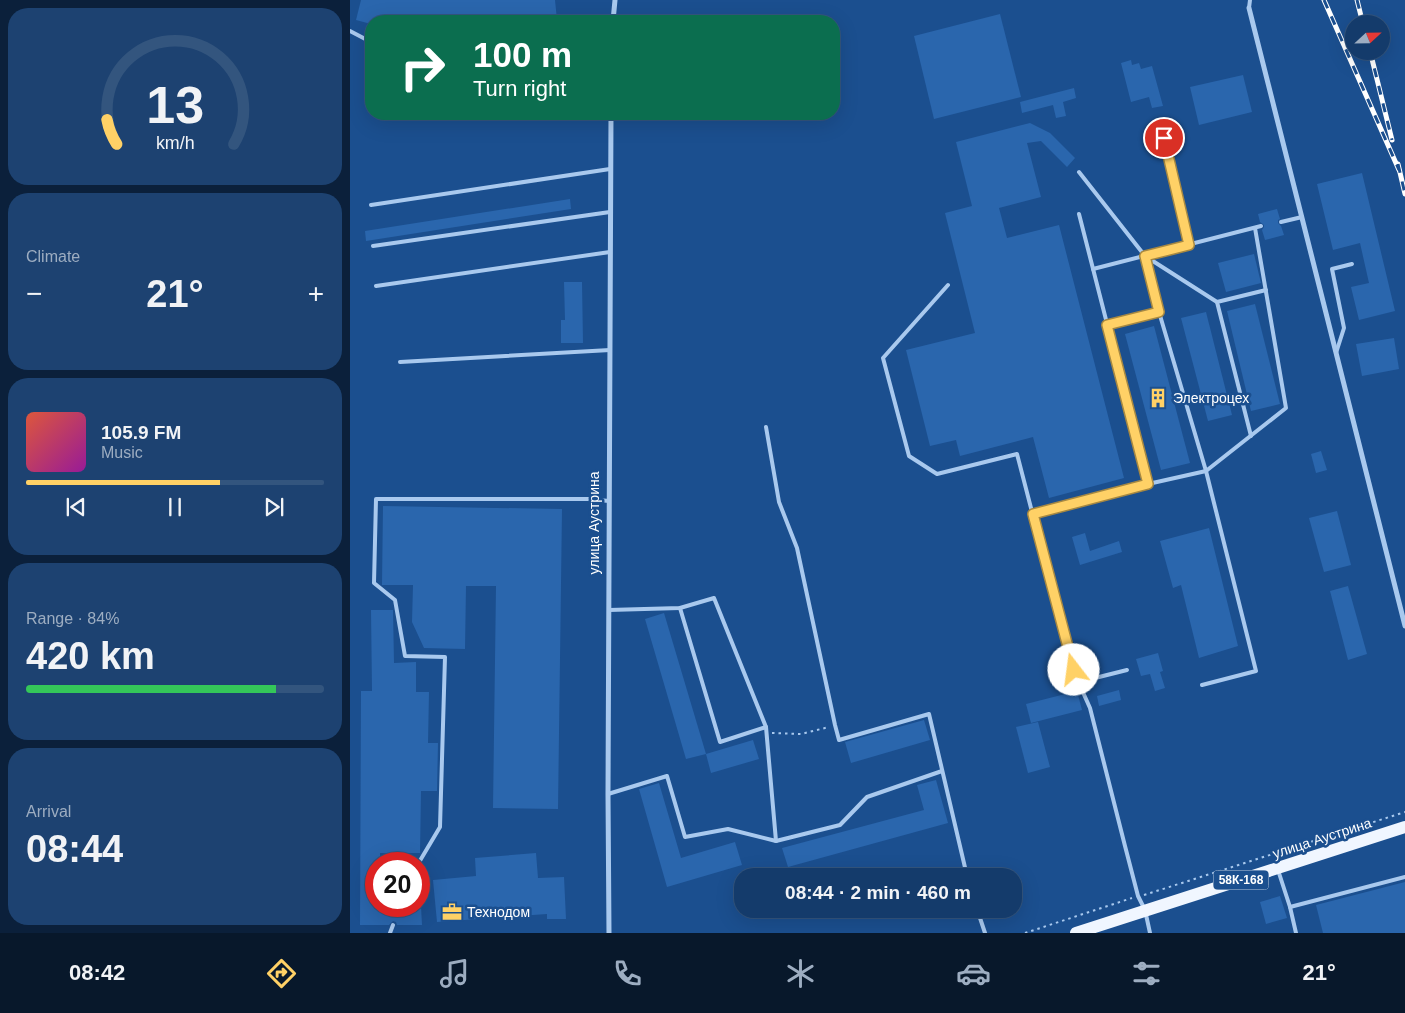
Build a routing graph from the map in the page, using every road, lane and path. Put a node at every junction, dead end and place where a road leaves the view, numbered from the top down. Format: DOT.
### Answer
graph roads {
  1 [pos="615,0"];
  2 [pos="1250,0"];
  3 [pos="1249,8"];
  4 [pos="614,15"];
  5 [pos="350,31"];
  6 [pos="365,39"];
  7 [pos="611,120"];
  8 [pos="1160,120"];
  9 [pos="610,169"];
  10 [pos="1079,172"];
  11 [pos="371,205"];
  12 [pos="610,212"];
  13 [pos="1079,214"];
  14 [pos="1302,217"];
  15 [pos="1280,222"];
  16 [pos="1261,226"];
  17 [pos="1255,228"];
  18 [pos="1189,245"];
  19 [pos="372,246"];
  20 [pos="610,252"];
  21 [pos="1145,256"];
  22 [pos="1352,264"];
  23 [pos="1093,269"];
  24 [pos="948,285"];
  25 [pos="376,286"];
  26 [pos="1266,290"];
  27 [pos="1217,302"];
  28 [pos="1159,312"];
  29 [pos="1107,325"];
  30 [pos="610,350"];
  31 [pos="1336,353"];
  32 [pos="400,362"];
  33 [pos="766,427"];
  34 [pos="1251,436"];
  35 [pos="1206,470"];
  36 [pos="1148,484"];
  37 [pos="609,500"];
  38 [pos="1033,514"];
  39 [pos="680,608"];
  40 [pos="609,610"];
  41 [pos="1405,626"];
  42 [pos="1127,670"];
  43 [pos="1079,682"];
  44 [pos="1202,685"];
  45 [pos="834,725"];
  46 [pos="766,727"];
  47 [pos="768,733"];
  48 [pos="942,771"];
  49 [pos="608,794"];
  50 [pos="1405,812"];
  51 [pos="1405,827"];
  52 [pos="776,841"];
  53 [pos="425,852"];
  54 [pos="965,868"];
  55 [pos="1277,868"];
  56 [pos="1405,877"];
  57 [pos="1138,896"];
  58 [pos="1290,907"];
  59 [pos="1145,910"];
  60 [pos="980,918"];
  61 [pos="393,925"];
  62 [pos="390,933"];
  63 [pos="609,933"];
  64 [pos="984,933"];
  65 [pos="1025,933"];
  66 [pos="1076,933"];
  67 [pos="1150,933"];
  68 [pos="1296,933"];
  1 -- 4 [label="street"];
  2 -- 3 [label="lane"];
  3 -- 14 [label="street"];
  5 -- 6 [label="lane"];
  7 -- 9 [label="street, улица Аустрина"];
  8 -- 18 [label="lane"];
  9 -- 11 [label="lane"];
  9 -- 12 [label="street, улица Аустрина"];
  10 -- 21 [label="lane"];
  12 -- 19 [label="lane"];
  12 -- 20 [label="street, улица Аустрина"];
  13 -- 23 [label="lane"];
  14 -- 15 [label="lane"];
  14 -- 31 [label="street"];
  16 -- 17 [label="lane"];
  17 -- 18 [label="lane"];
  17 -- 26 [label="lane"];
  18 -- 21 [label="lane"];
  20 -- 25 [label="lane"];
  20 -- 30 [label="street, улица Аустрина"];
  21 -- 23 [label="lane"];
  21 -- 27 [label="lane"];
  21 -- 28 [label="lane"];
  22 -- 31 [label="lane"];
  23 -- 29 [label="lane"];
  24 -- 38 [label="lane"];
  26 -- 27 [label="lane"];
  26 -- 34 [label="lane"];
  27 -- 34 [label="lane"];
  28 -- 29 [label="lane"];
  28 -- 35 [label="lane"];
  29 -- 36 [label="lane"];
  30 -- 32 [label="lane"];
  30 -- 37 [label="street, улица Аустрина"];
  31 -- 41 [label="street"];
  33 -- 45 [label="lane"];
  34 -- 35 [label="lane"];
  35 -- 36 [label="lane"];
  35 -- 44 [label="lane"];
  36 -- 38 [label="lane"];
  37 -- 40 [label="street, улица Аустрина"];
  37 -- 53 [label="lane"];
  38 -- 43 [label="lane"];
  39 -- 40 [label="lane"];
  39 -- 46 [label="lane"];
  39 -- 46 [label="lane"];
  40 -- 49 [label="street, улица Аустрина"];
  42 -- 43 [label="lane"];
  43 -- 57 [label="lane"];
  45 -- 47 [label="path"];
  45 -- 48 [label="lane"];
  46 -- 47 [label="lane"];
  47 -- 52 [label="lane"];
  48 -- 52 [label="lane"];
  48 -- 54 [label="lane"];
  49 -- 52 [label="lane"];
  49 -- 63 [label="street, улица Аустрина"];
  50 -- 57 [label="path"];
  51 -- 55 [label="main road, улица Аустрина / 58К-168"];
  55 -- 58 [label="lane"];
  55 -- 59 [label="main road, улица Аустрина / 58К-168"];
  56 -- 58 [label="lane"];
  57 -- 59 [label="lane"];
  57 -- 65 [label="path"];
  58 -- 68 [label="lane"];
  59 -- 66 [label="main road, улица Аустрина / 58К-168"];
  59 -- 67 [label="lane"];
  60 -- 64 [label="lane"];
  61 -- 62 [label="lane"];
}
